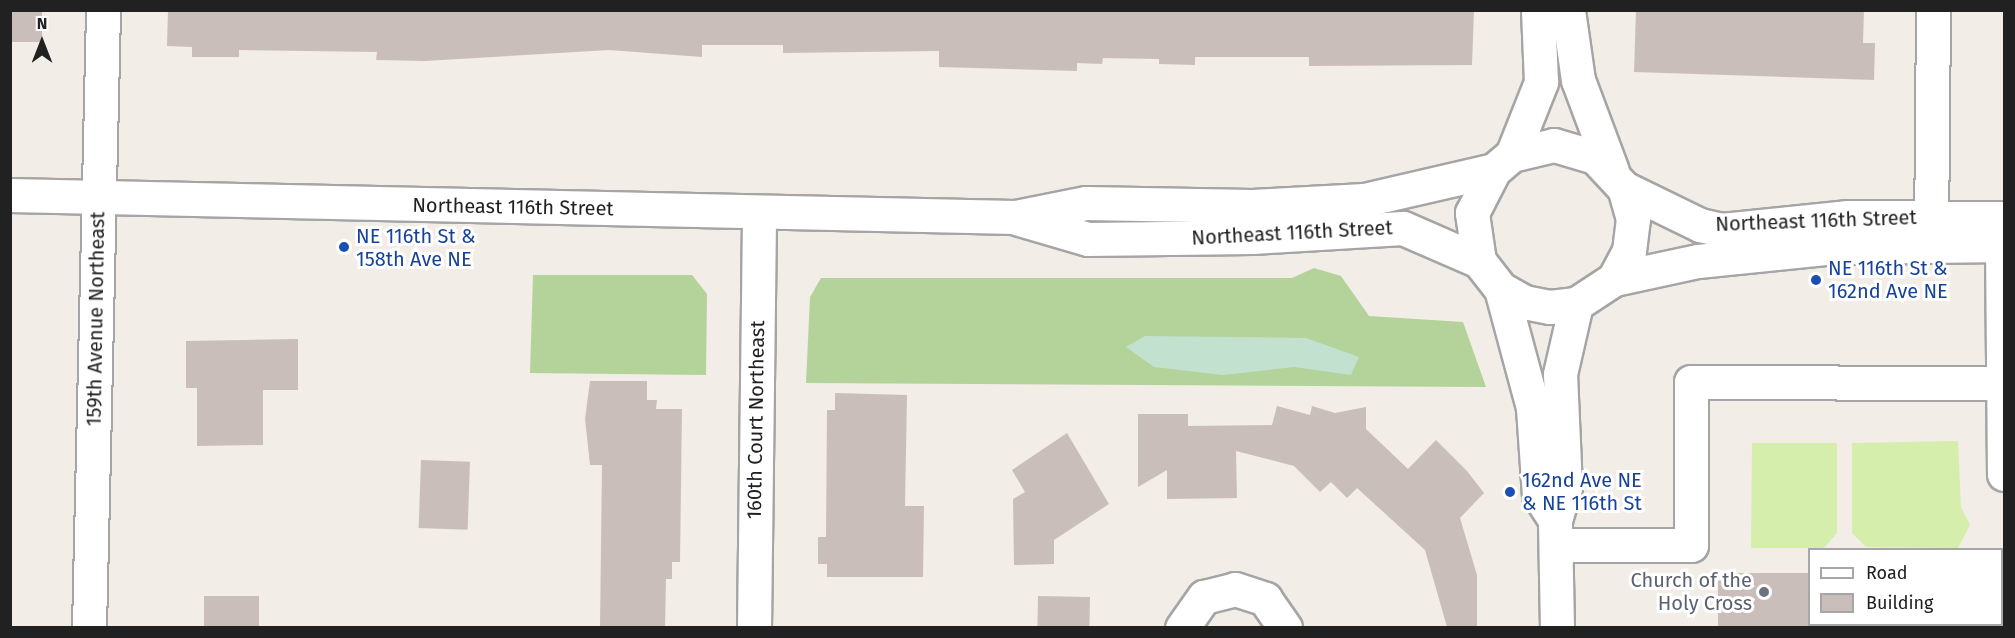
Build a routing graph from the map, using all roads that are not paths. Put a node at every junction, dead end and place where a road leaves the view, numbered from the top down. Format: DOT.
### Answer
graph roads {
  1 [pos="103,10"];
  2 [pos="1538,10"];
  3 [pos="1568,10"];
  4 [pos="1933,10"];
  5 [pos="1503,162"];
  6 [pos="1618,180"];
  7 [pos="10,195"];
  8 [pos="98,197"];
  9 [pos="759,213"];
  10 [pos="1015,217"];
  11 [pos="1931,230"];
  12 [pos="2004,236"];
  13 [pos="1479,261"];
  14 [pos="1614,279"];
  15 [pos="1501,289"];
  16 [pos="1576,304"];
  17 [pos="2003,383"];
  18 [pos="2004,474"];
  19 [pos="1556,532"];
  20 [pos="89,627"];
  21 [pos="754,627"];
  22 [pos="1182,627"];
  23 [pos="1285,627"];
  24 [pos="1557,627"];
  1 -- 8 [label="street, 159th Avenue Northeast"];
  2 -- 5 [label="street"];
  3 -- 6 [label="street"];
  4 -- 11 [label="street"];
  5 -- 6 [label="street, Northeast 116th Street"];
  5 -- 10 [label="street, Northeast 116th Street"];
  5 -- 13 [label="street"];
  6 -- 11 [label="street, Northeast 116th Street"];
  6 -- 14 [label="street"];
  7 -- 8 [label="street, Northeast 116th Street"];
  8 -- 9 [label="street, Northeast 116th Street"];
  8 -- 20 [label="street, 159th Avenue Northeast"];
  9 -- 10 [label="street, Northeast 116th Street"];
  9 -- 21 [label="street, 160th Court Northeast"];
  10 -- 13 [label="street, Northeast 116th Street"];
  11 -- 12 [label="street, Northeast 116th Street"];
  11 -- 14 [label="street, Northeast 116th Street"];
  12 -- 17 [label="street"];
  13 -- 15 [label="street, Northeast 116th Street"];
  14 -- 16 [label="street, Northeast 116th Street"];
  15 -- 16 [label="street"];
  15 -- 19 [label="street"];
  16 -- 19 [label="street"];
  17 -- 18 [label="street"];
  17 -- 19 [label="street"];
  19 -- 24 [label="street"];
  22 -- 23 [label="street"];
}
